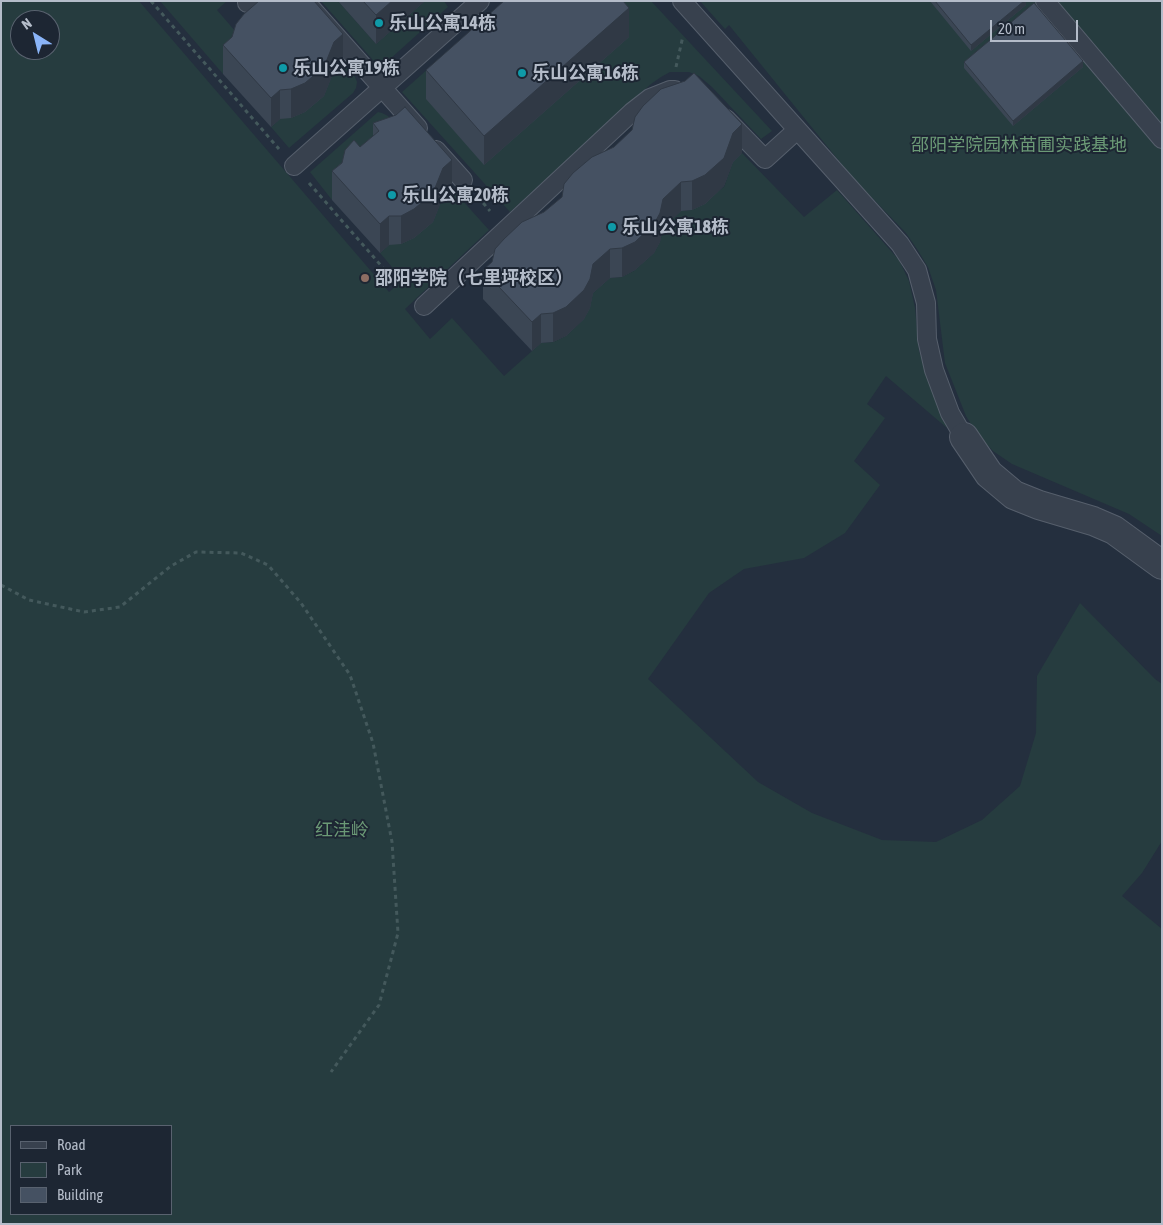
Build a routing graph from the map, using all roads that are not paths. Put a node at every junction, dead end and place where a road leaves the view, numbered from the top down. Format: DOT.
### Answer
graph roads {
  1 [pos="305,1"];
  2 [pos="480,1"];
  3 [pos="682,1"];
  4 [pos="1045,1"];
  5 [pos="382,89"];
  6 [pos="691,91"];
  7 [pos="714,107"];
  8 [pos="797,130"];
  9 [pos="1162,138"];
  10 [pos="294,166"];
  11 [pos="463,180"];
  12 [pos="424,306"];
  13 [pos="964,437"];
  14 [pos="1162,565"];
  1 -- 5 [label="lane"];
  2 -- 5 [label="lane"];
  3 -- 8 [label="lane"];
  4 -- 9 [label="lane"];
  5 -- 10 [label="lane"];
  5 -- 11 [label="lane"];
  6 -- 12 [label="lane"];
  7 -- 8 [label="lane"];
  8 -- 13 [label="lane"];
  13 -- 14 [label="street"];
}
